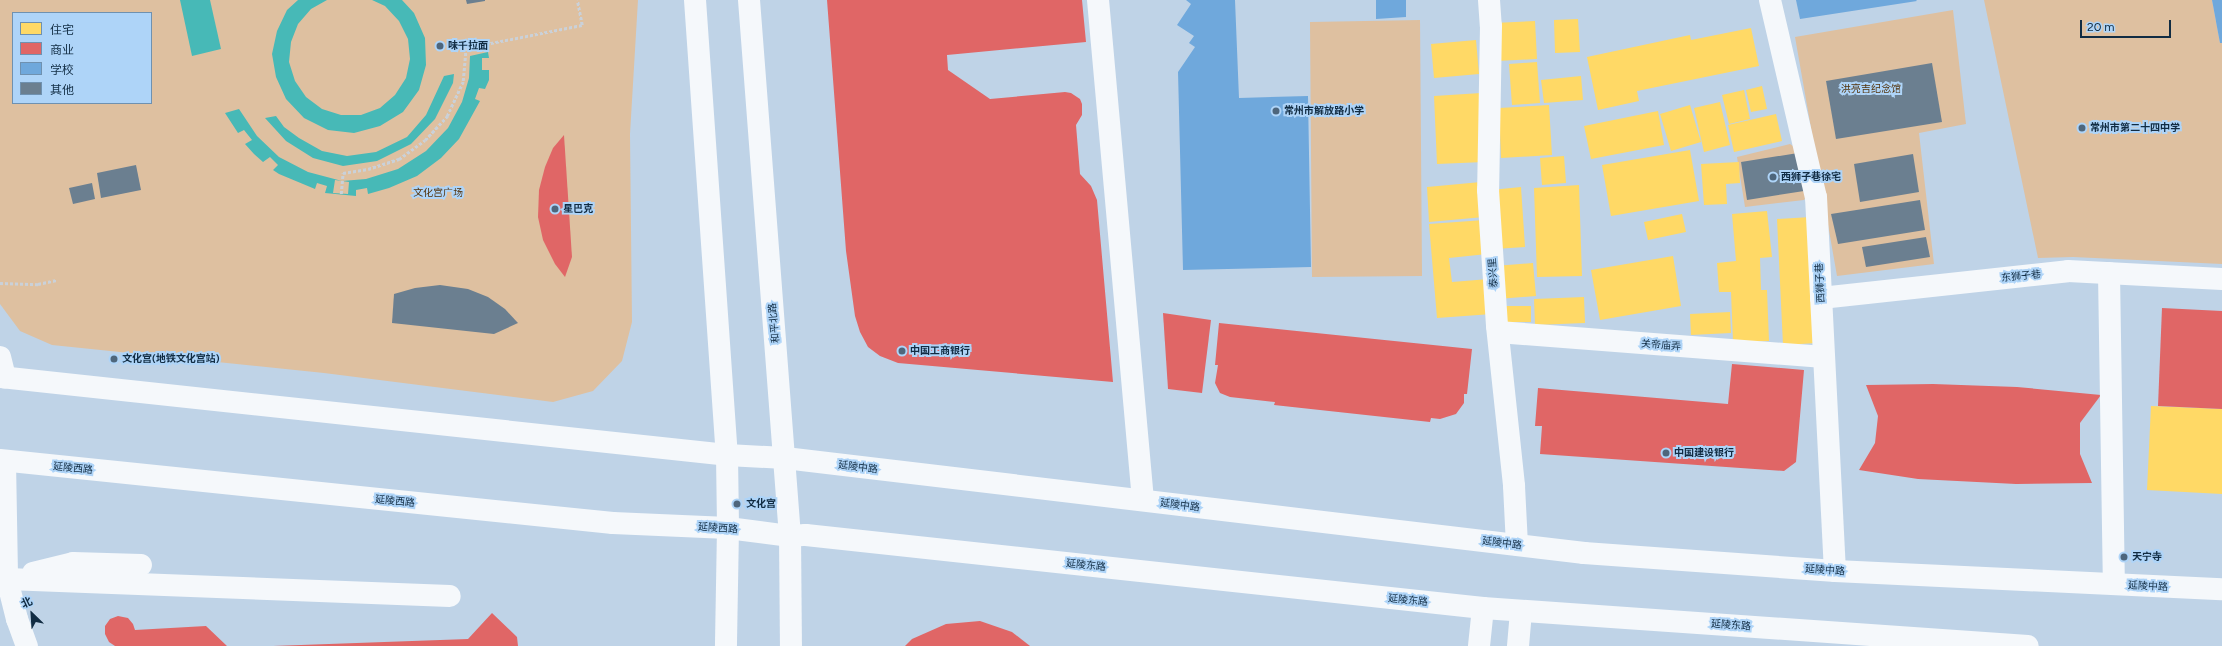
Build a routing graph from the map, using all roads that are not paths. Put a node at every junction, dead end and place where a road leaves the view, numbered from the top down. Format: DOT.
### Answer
graph roads {
  1 [pos="695,0"];
  2 [pos="749,0"];
  3 [pos="1098,0"];
  4 [pos="1489,0"];
  5 [pos="1770,0"];
  6 [pos="2110,273"];
  7 [pos="2222,279"];
  8 [pos="1821,298"];
  9 [pos="1498,332"];
  10 [pos="0,357"];
  11 [pos="1824,358"];
  12 [pos="3,377"];
  13 [pos="727,455"];
  14 [pos="785,458"];
  15 [pos="2,461"];
  16 [pos="1143,500"];
  17 [pos="728,528"];
  18 [pos="790,536"];
  19 [pos="1517,545"];
  20 [pos="141,565"];
  21 [pos="1834,571"];
  22 [pos="7,579"];
  23 [pos="2114,584"];
  24 [pos="2222,590"];
  25 [pos="450,596"];
  26 [pos="1483,608"];
  27 [pos="1521,611"];
  28 [pos="27,646"];
  29 [pos="726,646"];
  30 [pos="791,646"];
  31 [pos="1479,646"];
  32 [pos="1518,646"];
  33 [pos="2028,646"];
  1 -- 13 [label="main road"];
  2 -- 14 [label="main road, 和平北路"];
  3 -- 16 [label="main road"];
  4 -- 9 [label="main road, 泰兴里"];
  5 -- 8 [label="main road, 西狮子巷"];
  6 -- 7 [label="main road, 东狮子巷"];
  6 -- 8 [label="main road, 东狮子巷"];
  6 -- 23 [label="main road"];
  8 -- 11 [label="main road, 西狮子巷"];
  9 -- 11 [label="main road, 关帝庙弄"];
  9 -- 19 [label="main road, 泰兴里"];
  10 -- 12 [label="main road"];
  11 -- 21 [label="main road, 西狮子巷"];
  12 -- 13 [label="main road"];
  13 -- 14 [label="main road"];
  13 -- 17 [label="main road"];
  14 -- 16 [label="main road, 延陵中路"];
  14 -- 18 [label="main road, 和平北路"];
  15 -- 17 [label="main road, 延陵西路"];
  15 -- 22 [label="main road"];
  16 -- 19 [label="main road, 延陵中路"];
  17 -- 18 [label="main road, 延陵西路"];
  17 -- 29 [label="main road"];
  18 -- 26 [label="main road, 延陵东路"];
  18 -- 30 [label="main road, 和平北路"];
  19 -- 21 [label="main road, 延陵中路"];
  20 -- 22 [label="main road"];
  21 -- 23 [label="main road, 延陵中路"];
  22 -- 25 [label="main road"];
  22 -- 28 [label="main road"];
  23 -- 24 [label="main road, 延陵中路"];
  26 -- 27 [label="main road, 延陵东路"];
  26 -- 31 [label="main road"];
  27 -- 32 [label="main road"];
  27 -- 33 [label="main road, 延陵东路"];
}
